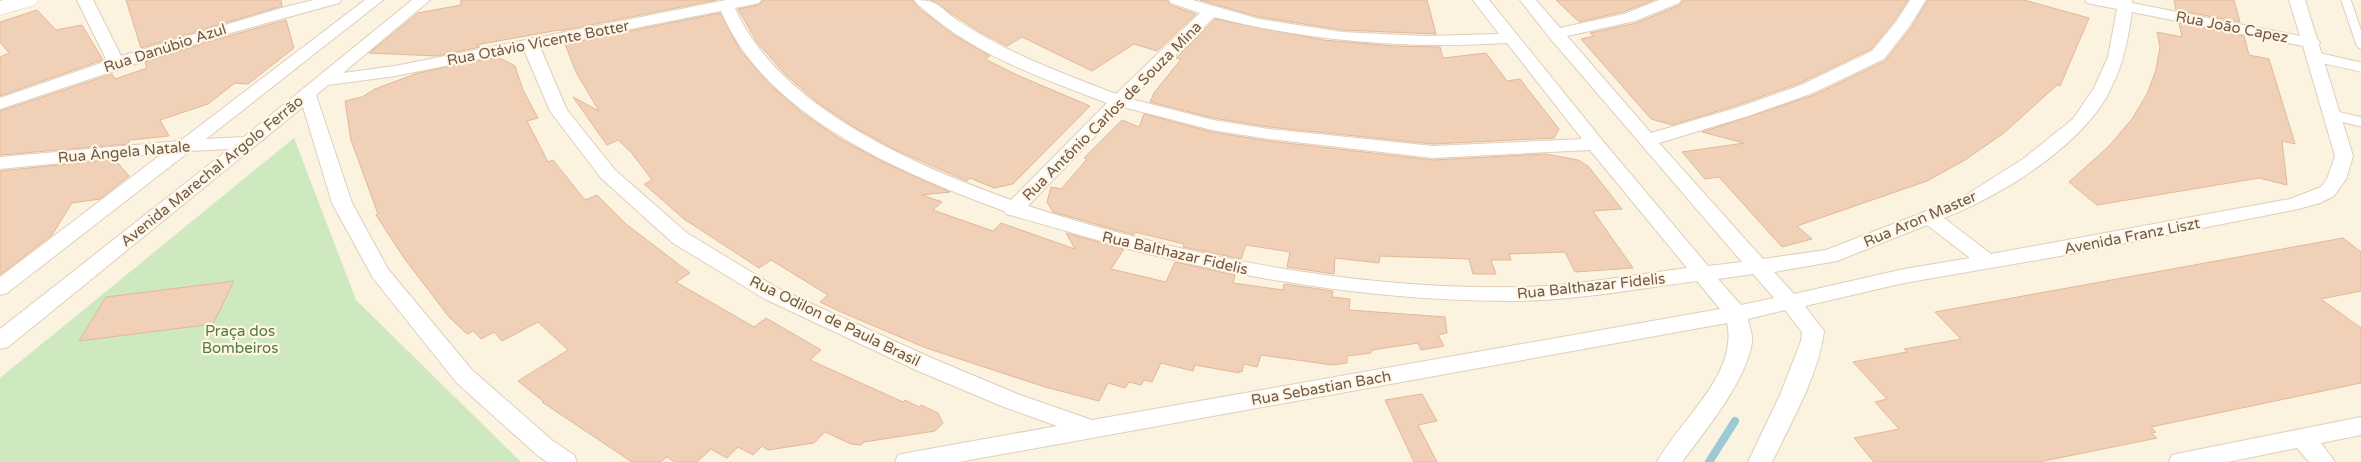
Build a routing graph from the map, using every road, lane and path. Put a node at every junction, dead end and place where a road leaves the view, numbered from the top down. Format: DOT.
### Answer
graph roads {
  1 [pos="28,0"];
  2 [pos="85,0"];
  3 [pos="333,0"];
  4 [pos="375,0"];
  5 [pos="422,0"];
  6 [pos="753,0"];
  7 [pos="922,0"];
  8 [pos="1177,0"];
  9 [pos="1481,0"];
  10 [pos="1528,0"];
  11 [pos="1673,0"];
  12 [pos="1918,0"];
  13 [pos="2093,0"];
  14 [pos="2297,0"];
  15 [pos="2346,0"];
  16 [pos="2124,3"];
  17 [pos="726,5"];
  18 [pos="0,8"];
  19 [pos="1210,12"];
  20 [pos="1555,34"];
  21 [pos="1511,38"];
  22 [pos="530,44"];
  23 [pos="2361,44"];
  24 [pos="2314,50"];
  25 [pos="116,63"];
  26 [pos="2361,67"];
  27 [pos="314,88"];
  28 [pos="1118,101"];
  29 [pos="0,104"];
  30 [pos="2333,115"];
  31 [pos="2361,122"];
  32 [pos="1648,140"];
  33 [pos="248,142"];
  34 [pos="1596,144"];
  35 [pos="183,146"];
  36 [pos="0,163"];
  37 [pos="1013,210"];
  38 [pos="1931,218"];
  39 [pos="1988,261"];
  40 [pos="1758,267"];
  41 [pos="1701,273"];
  42 [pos="0,287"];
  43 [pos="1790,300"];
  44 [pos="1736,314"];
  45 [pos="0,341"];
  46 [pos="2361,426"];
  47 [pos="1088,428"];
  48 [pos="2302,438"];
  49 [pos="564,462"];
  50 [pos="907,462"];
  51 [pos="1670,462"];
  52 [pos="1760,462"];
  53 [pos="2181,462"];
  54 [pos="2323,462"];
  1 -- 18 [label="main road"];
  2 -- 25 [label="street"];
  3 -- 25 [label="street, Rua Danúbio Azul"];
  4 -- 35 [label="street"];
  5 -- 27 [label="street, Avenida Marechal Argolo Ferrão"];
  6 -- 17 [label="street, Rua Otávio Vicente Botter"];
  7 -- 28 [label="street"];
  8 -- 19 [label="street"];
  9 -- 21 [label="street"];
  10 -- 20 [label="street"];
  11 -- 20 [label="street"];
  12 -- 32 [label="street"];
  13 -- 16 [label="street, Rua João Capez"];
  14 -- 24 [label="street, Avenida Franz Liszt"];
  15 -- 23 [label="lane"];
  16 -- 24 [label="street, Rua João Capez"];
  16 -- 38 [label="street, Rua Aron Master"];
  17 -- 22 [label="street, Rua Otávio Vicente Botter"];
  17 -- 37 [label="street, Rua Balthazar Fidelis"];
  19 -- 21 [label="street"];
  19 -- 28 [label="street, Rua Antônio Carlos de Souza Mina"];
  20 -- 32 [label="street"];
  21 -- 34 [label="street"];
  22 -- 27 [label="street, Rua Otávio Vicente Botter"];
  22 -- 47 [label="street, Rua Odilon de Paula Brasil"];
  24 -- 26 [label="lane"];
  24 -- 30 [label="street, Avenida Franz Liszt"];
  25 -- 29 [label="street, Rua Danúbio Azul"];
  27 -- 33 [label="street, Avenida Marechal Argolo Ferrão"];
  27 -- 49 [label="street"];
  28 -- 34 [label="street"];
  28 -- 37 [label="street, Rua Antônio Carlos de Souza Mina"];
  30 -- 31 [label="lane"];
  30 -- 39 [label="street, Avenida Franz Liszt"];
  32 -- 40 [label="street"];
  33 -- 35 [label="street, Rua Ângela Natale"];
  33 -- 45 [label="street, Avenida Marechal Argolo Ferrão"];
  34 -- 41 [label="street"];
  35 -- 36 [label="street, Rua Ângela Natale"];
  35 -- 42 [label="street"];
  37 -- 41 [label="street, Rua Balthazar Fidelis"];
  38 -- 39 [label="street"];
  38 -- 40 [label="street, Rua Aron Master"];
  39 -- 43 [label="street, Avenida Franz Liszt"];
  40 -- 41 [label="street, Rua Balthazar Fidelis"];
  40 -- 43 [label="street"];
  41 -- 44 [label="street"];
  43 -- 44 [label="street, Avenida Franz Liszt"];
  43 -- 52 [label="street"];
  44 -- 47 [label="street, Rua Sebastian Bach"];
  44 -- 51 [label="street"];
  46 -- 48 [label="street"];
  47 -- 50 [label="street, Rua Sebastian Bach"];
  48 -- 53 [label="street"];
  48 -- 54 [label="street"];
}
